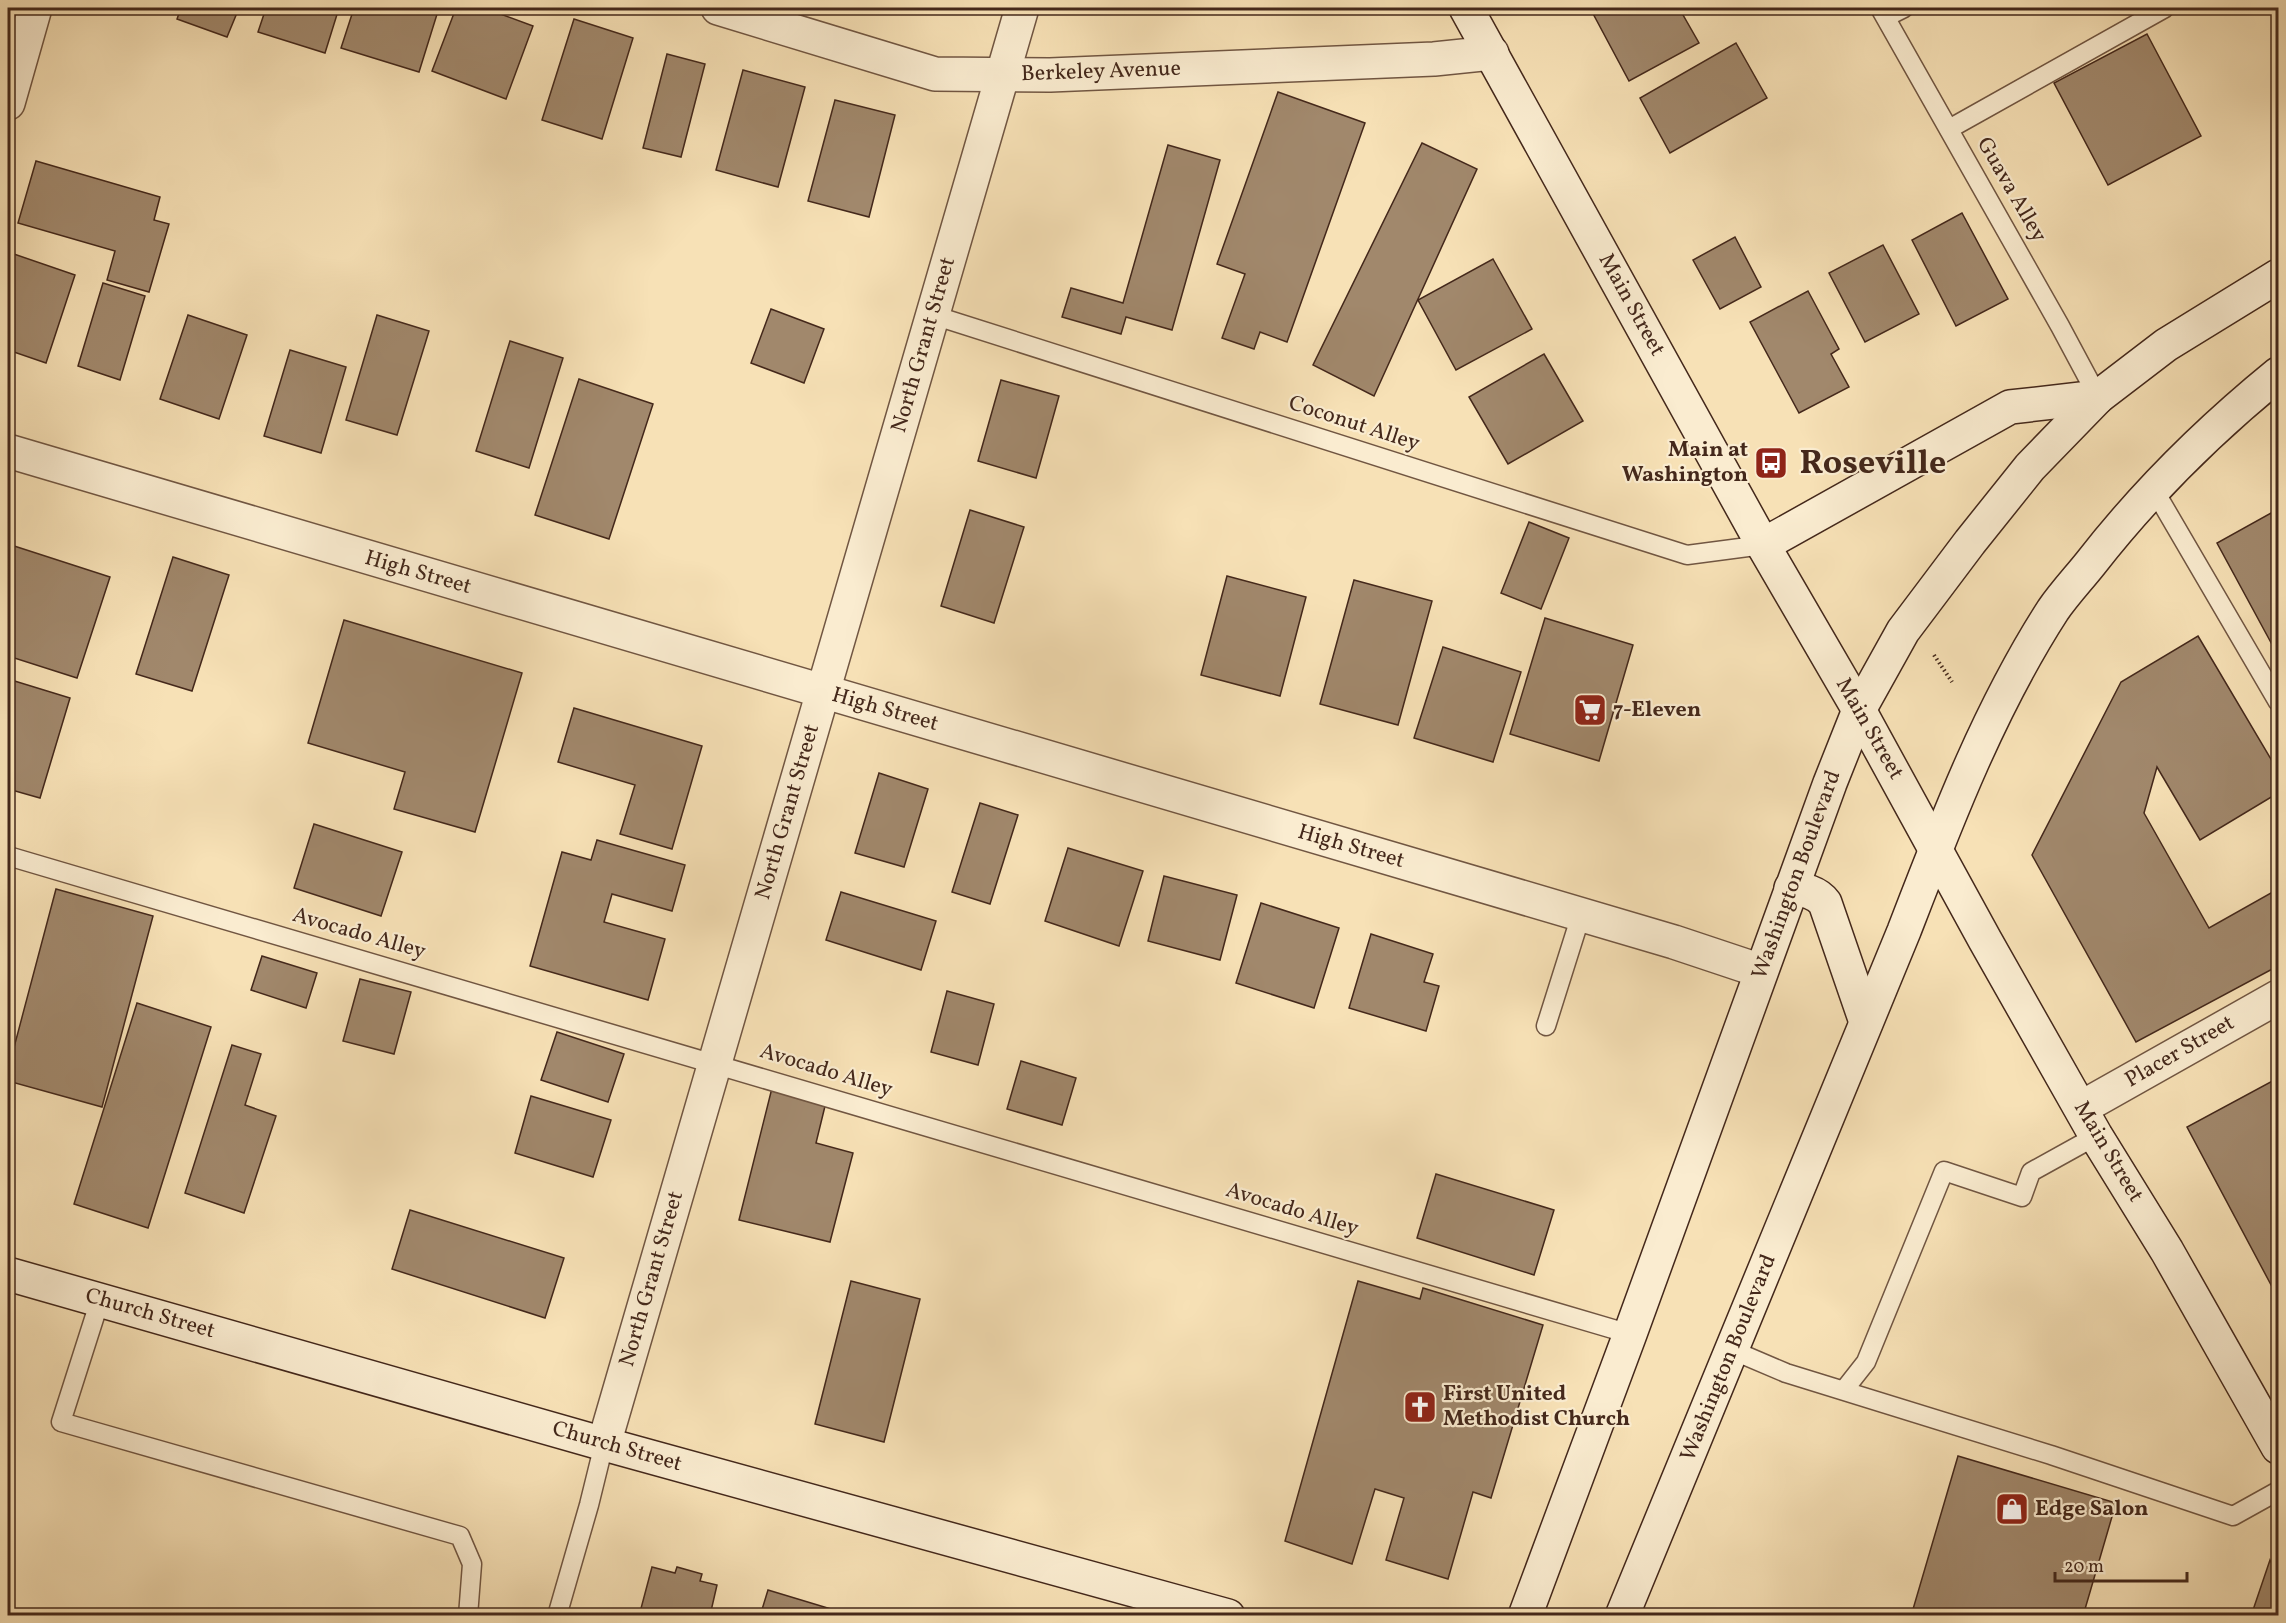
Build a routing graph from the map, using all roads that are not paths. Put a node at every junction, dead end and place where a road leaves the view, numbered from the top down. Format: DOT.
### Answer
graph roads {
  1 [pos="35,8"];
  2 [pos="718,8"];
  3 [pos="1022,8"];
  4 [pos="1466,8"];
  5 [pos="1904,8"];
  6 [pos="2165,8"];
  7 [pos="1883,12"];
  8 [pos="1492,53"];
  9 [pos="1003,74"];
  10 [pos="8,103"];
  11 [pos="1949,129"];
  12 [pos="2278,276"];
  13 [pos="933,315"];
  14 [pos="2278,374"];
  15 [pos="2098,397"];
  16 [pos="8,452"];
  17 [pos="2153,488"];
  18 [pos="1763,545"];
  19 [pos="823,692"];
  20 [pos="2278,702"];
  21 [pos="1859,710"];
  22 [pos="1936,848"];
  23 [pos="8,856"];
  24 [pos="1791,888"];
  25 [pos="1581,915"];
  26 [pos="1761,970"];
  27 [pos="2278,997"];
  28 [pos="1866,1022"];
  29 [pos="1546,1026"];
  30 [pos="715,1063"];
  31 [pos="2089,1122"];
  32 [pos="8,1274"];
  33 [pos="100,1300"];
  34 [pos="1630,1334"];
  35 [pos="1732,1350"];
  36 [pos="1844,1390"];
  37 [pos="604,1444"];
  38 [pos="2278,1447"];
  39 [pos="2278,1491"];
  40 [pos="468,1616"];
  41 [pos="557,1616"];
  42 [pos="1228,1616"];
  43 [pos="1525,1616"];
  44 [pos="1622,1616"];
  1 -- 10 [label="street"];
  2 -- 9 [label="street, Berkeley Avenue"];
  3 -- 9 [label="street, North Grant Street"];
  4 -- 8 [label="street, Main Street"];
  5 -- 7 [label="lane"];
  6 -- 11 [label="lane"];
  7 -- 11 [label="lane, Guava Alley"];
  8 -- 9 [label="street, Berkeley Avenue"];
  8 -- 18 [label="street, Main Street"];
  9 -- 13 [label="street, North Grant Street"];
  11 -- 15 [label="lane, Guava Alley"];
  12 -- 15 [label="street, Washington Boulevard"];
  13 -- 18 [label="lane, Coconut Alley"];
  13 -- 19 [label="street, North Grant Street"];
  14 -- 17 [label="street, Washington Boulevard"];
  15 -- 18 [label="street"];
  15 -- 21 [label="street, Washington Boulevard"];
  16 -- 19 [label="street, High Street"];
  17 -- 20 [label="lane"];
  17 -- 22 [label="street, Washington Boulevard"];
  18 -- 21 [label="street, Main Street"];
  19 -- 25 [label="street, High Street"];
  19 -- 30 [label="street, North Grant Street"];
  21 -- 22 [label="street, Main Street"];
  21 -- 24 [label="street, Washington Boulevard"];
  22 -- 28 [label="street, Washington Boulevard"];
  22 -- 31 [label="street, Main Street"];
  23 -- 30 [label="lane, Avocado Alley"];
  24 -- 26 [label="street, Washington Boulevard"];
  24 -- 28 [label="street"];
  25 -- 26 [label="street, High Street"];
  25 -- 29 [label="lane"];
  26 -- 34 [label="street, Washington Boulevard"];
  27 -- 31 [label="street, Placer Street"];
  28 -- 35 [label="street, Washington Boulevard"];
  30 -- 34 [label="lane, Avocado Alley"];
  30 -- 37 [label="street, North Grant Street"];
  31 -- 36 [label="lane"];
  31 -- 38 [label="street, Main Street"];
  32 -- 33 [label="street, Church Street"];
  33 -- 37 [label="street, Church Street"];
  33 -- 40 [label="lane"];
  34 -- 43 [label="street, Washington Boulevard"];
  35 -- 36 [label="lane"];
  35 -- 44 [label="street, Washington Boulevard"];
  36 -- 39 [label="lane"];
  37 -- 41 [label="lane"];
  37 -- 42 [label="street, Church Street"];
}
